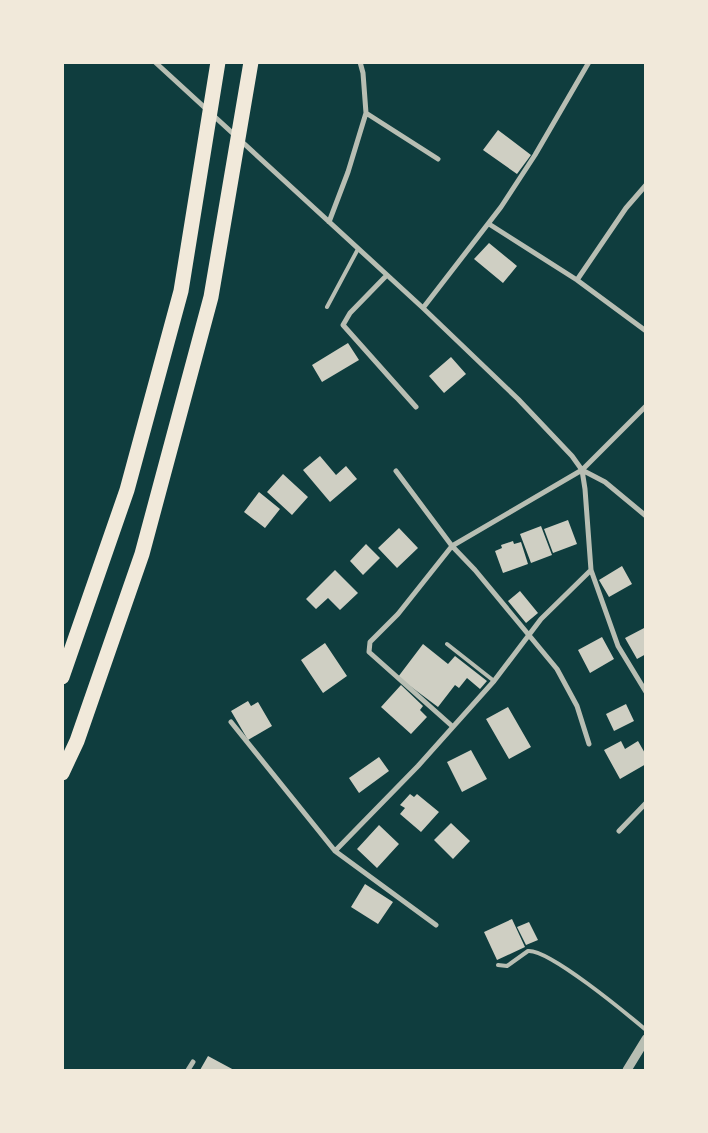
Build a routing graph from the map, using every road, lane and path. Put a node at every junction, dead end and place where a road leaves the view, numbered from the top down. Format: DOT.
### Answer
graph roads {
  1 [pos="218,62"];
  2 [pos="251,62"];
  3 [pos="360,62"];
  4 [pos="589,62"];
  5 [pos="155,63"];
  6 [pos="366,113"];
  7 [pos="438,160"];
  8 [pos="646,184"];
  9 [pos="328,222"];
  10 [pos="489,224"];
  11 [pos="358,249"];
  12 [pos="387,275"];
  13 [pos="577,280"];
  14 [pos="327,307"];
  15 [pos="423,308"];
  16 [pos="646,331"];
  17 [pos="646,406"];
  18 [pos="416,407"];
  19 [pos="582,470"];
  20 [pos="396,471"];
  21 [pos="646,516"];
  22 [pos="452,546"];
  23 [pos="591,570"];
  24 [pos="529,635"];
  25 [pos="447,644"];
  26 [pos="62,677"];
  27 [pos="494,681"];
  28 [pos="646,692"];
  29 [pos="231,722"];
  30 [pos="452,726"];
  31 [pos="589,744"];
  32 [pos="62,774"];
  33 [pos="646,803"];
  34 [pos="619,831"];
  35 [pos="335,851"];
  36 [pos="436,925"];
  37 [pos="498,965"];
  38 [pos="646,1030"];
  39 [pos="646,1039"];
  40 [pos="193,1062"];
  41 [pos="188,1070"];
  42 [pos="627,1070"];
  1 -- 26 [label="highway"];
  2 -- 32 [label="highway"];
  3 -- 6 [label="street"];
  4 -- 10 [label="street"];
  5 -- 9 [label="street"];
  6 -- 7 [label="street"];
  6 -- 9 [label="street"];
  8 -- 13 [label="street"];
  9 -- 11 [label="street"];
  10 -- 13 [label="street"];
  10 -- 15 [label="street"];
  11 -- 12 [label="street"];
  11 -- 14 [label="lane"];
  12 -- 15 [label="street"];
  12 -- 18 [label="street"];
  13 -- 16 [label="street"];
  15 -- 19 [label="street"];
  17 -- 19 [label="street"];
  19 -- 21 [label="street"];
  19 -- 22 [label="street"];
  19 -- 23 [label="street"];
  20 -- 22 [label="street"];
  22 -- 24 [label="street"];
  22 -- 30 [label="street"];
  23 -- 24 [label="street"];
  23 -- 28 [label="street"];
  24 -- 27 [label="street"];
  24 -- 31 [label="street"];
  25 -- 27 [label="lane"];
  27 -- 30 [label="street"];
  29 -- 35 [label="street"];
  30 -- 35 [label="street"];
  33 -- 34 [label="street"];
  35 -- 36 [label="street"];
  37 -- 38 [label="lane"];
  39 -- 42 [label="street"];
  40 -- 41 [label="street"];
}
